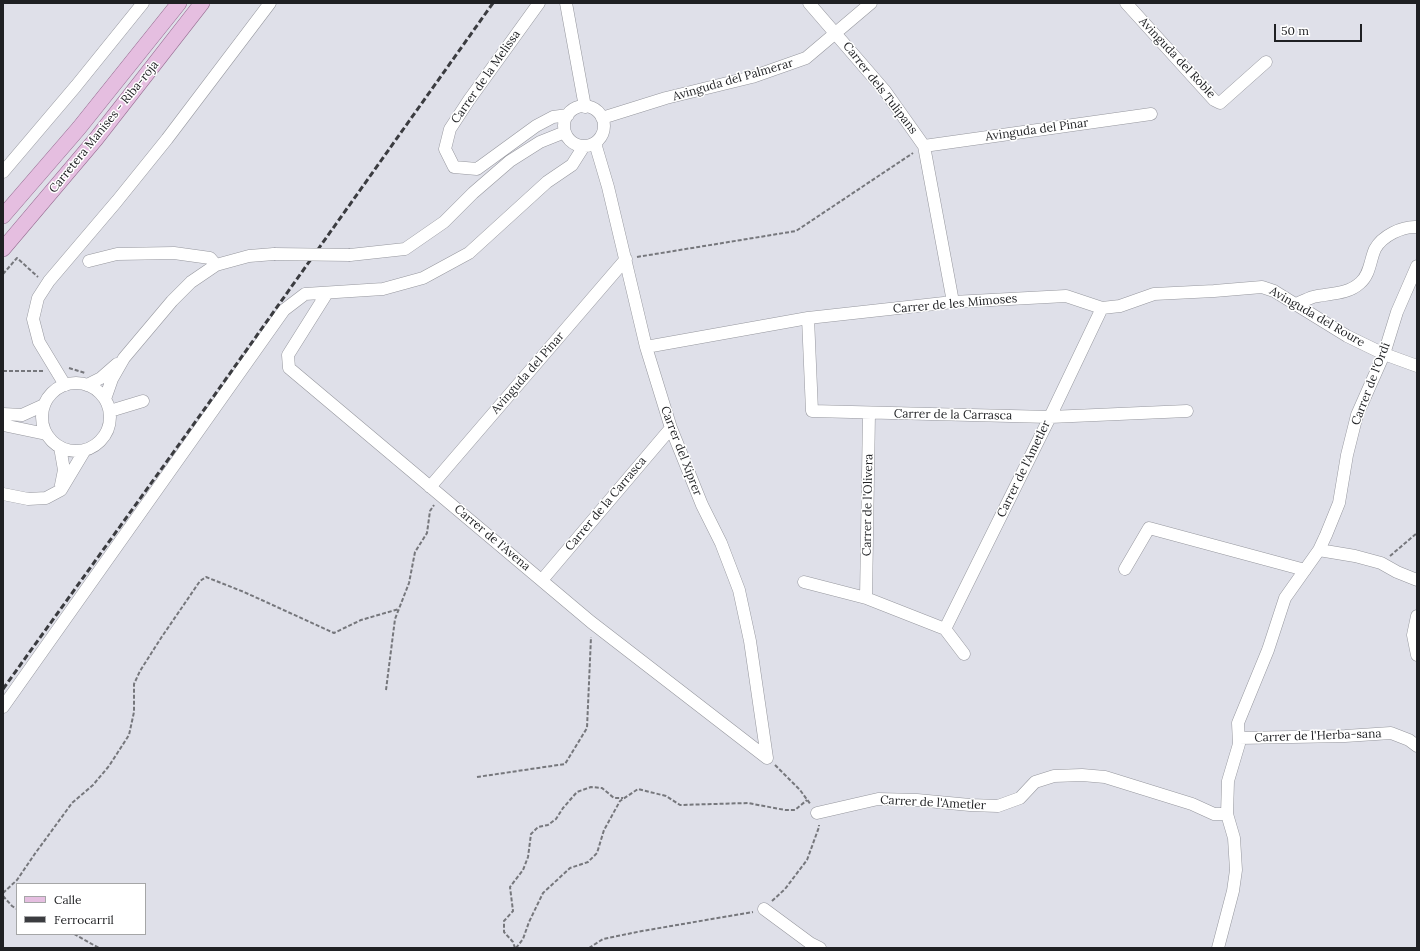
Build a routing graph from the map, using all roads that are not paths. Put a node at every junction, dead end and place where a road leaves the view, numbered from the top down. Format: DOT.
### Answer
graph roads {
  1 [pos="143,3"];
  2 [pos="179,3"];
  3 [pos="202,3"];
  4 [pos="270,3"];
  5 [pos="538,3"];
  6 [pos="566,3"];
  7 [pos="809,3"];
  8 [pos="870,3"];
  9 [pos="1126,3"];
  10 [pos="836,33"];
  11 [pos="1266,62"];
  12 [pos="585,107"];
  13 [pos="1151,114"];
  14 [pos="568,115"];
  15 [pos="602,118"];
  16 [pos="565,132"];
  17 [pos="589,145"];
  18 [pos="924,146"];
  19 [pos="3,172"];
  20 [pos="3,216"];
  21 [pos="1417,227"];
  22 [pos="3,249"];
  23 [pos="626,259"];
  24 [pos="89,261"];
  25 [pos="216,265"];
  26 [pos="1417,266"];
  27 [pos="1262,287"];
  28 [pos="327,293"];
  29 [pos="953,302"];
  30 [pos="1296,304"];
  31 [pos="1102,308"];
  32 [pos="808,318"];
  33 [pos="646,347"];
  34 [pos="1384,354"];
  35 [pos="124,358"];
  36 [pos="1417,366"];
  37 [pos="87,380"];
  38 [pos="65,385"];
  39 [pos="105,399"];
  40 [pos="143,402"];
  41 [pos="44,405"];
  42 [pos="110,411"];
  43 [pos="1187,411"];
  44 [pos="869,413"];
  45 [pos="3,414"];
  46 [pos="1050,417"];
  47 [pos="3,425"];
  48 [pos="670,428"];
  49 [pos="46,434"];
  50 [pos="60,447"];
  51 [pos="85,450"];
  52 [pos="430,487"];
  53 [pos="60,490"];
  54 [pos="3,494"];
  55 [pos="1319,550"];
  56 [pos="1125,569"];
  57 [pos="1305,570"];
  58 [pos="542,580"];
  59 [pos="1417,580"];
  60 [pos="804,582"];
  61 [pos="866,598"];
  62 [pos="1417,616"];
  63 [pos="945,630"];
  64 [pos="964,654"];
  65 [pos="1417,655"];
  66 [pos="3,707"];
  67 [pos="1239,738"];
  68 [pos="1417,746"];
  69 [pos="767,758"];
  70 [pos="817,813"];
  71 [pos="1227,814"];
  72 [pos="764,909"];
  73 [pos="820,948"];
  74 [pos="1218,948"];
  1 -- 19 [label="street"];
  2 -- 20 [label="main road, Carretera Manises - Riba-roja"];
  3 -- 22 [label="main road, Carretera Manises - Riba-roja"];
  4 -- 38 [label="street"];
  5 -- 14 [label="street, Carrer de la Melissa"];
  6 -- 12 [label="street"];
  7 -- 10 [label="street, Carrer dels Tulipans"];
  8 -- 10 [label="street, Avinguda del Palmerar"];
  9 -- 11 [label="street, Avinguda del Roble"];
  10 -- 15 [label="street, Avinguda del Palmerar"];
  10 -- 18 [label="street, Carrer dels Tulipans"];
  12 -- 14 [label="street"];
  12 -- 15 [label="street"];
  13 -- 18 [label="street, Avinguda del Pinar"];
  14 -- 16 [label="street"];
  15 -- 17 [label="street"];
  16 -- 17 [label="street"];
  16 -- 25 [label="street, bridge"];
  17 -- 23 [label="street, Carrer del Xiprer"];
  17 -- 28 [label="street"];
  18 -- 29 [label="street, Carrer dels Tulipans"];
  21 -- 30 [label="street"];
  23 -- 33 [label="street, Carrer del Xiprer"];
  23 -- 52 [label="street, Avinguda del Pinar"];
  24 -- 25 [label="street"];
  25 -- 35 [label="street"];
  26 -- 34 [label="street, Carrer de l'Ordi"];
  27 -- 30 [label="street, Avinguda del Roure"];
  27 -- 31 [label="street, Carrer de les Mimoses"];
  28 -- 52 [label="street, Carrer de l'Avena"];
  28 -- 66 [label="street"];
  29 -- 31 [label="street, Carrer de les Mimoses"];
  29 -- 32 [label="street, Carrer de les Mimoses"];
  30 -- 34 [label="street, Avinguda del Roure"];
  31 -- 46 [label="street, Carrer de l'Ametler"];
  32 -- 33 [label="street, Carrer de les Mimoses"];
  32 -- 44 [label="street, Carrer de la Carrasca"];
  33 -- 48 [label="street, Carrer del Xiprer"];
  34 -- 36 [label="street, Avinguda del Roure"];
  34 -- 55 [label="street, Carrer de l'Ordi"];
  35 -- 37 [label="street"];
  35 -- 39 [label="street"];
  37 -- 38 [label="street"];
  37 -- 39 [label="street"];
  38 -- 41 [label="street"];
  39 -- 42 [label="street"];
  40 -- 42 [label="street"];
  41 -- 45 [label="street"];
  41 -- 49 [label="street"];
  42 -- 51 [label="street"];
  43 -- 46 [label="street, Carrer de la Carrasca"];
  44 -- 46 [label="street, Carrer de la Carrasca"];
  44 -- 61 [label="street, Carrer de l'Olivera"];
  46 -- 63 [label="street, Carrer de l'Ametler"];
  47 -- 49 [label="street"];
  48 -- 58 [label="street, Carrer de la Carrasca"];
  48 -- 69 [label="street, Carrer del Xiprer"];
  49 -- 50 [label="street"];
  50 -- 51 [label="street"];
  50 -- 53 [label="street"];
  51 -- 53 [label="street"];
  52 -- 58 [label="street, Carrer de l'Avena"];
  53 -- 54 [label="street"];
  55 -- 57 [label="street, Carrer de l'Ordi"];
  55 -- 59 [label="street"];
  56 -- 57 [label="street"];
  57 -- 67 [label="street, Carrer de l'Ordi"];
  58 -- 69 [label="street, Carrer de l'Avena"];
  60 -- 61 [label="street"];
  61 -- 63 [label="street"];
  62 -- 65 [label="street"];
  63 -- 64 [label="street"];
  67 -- 68 [label="street, Carrer de l'Herba-sana"];
  67 -- 71 [label="street, Carrer de l'Ordi"];
  70 -- 71 [label="street, Carrer de l'Ametler"];
  71 -- 74 [label="street, Carrer de l'Ordi"];
  72 -- 73 [label="street"];
}
